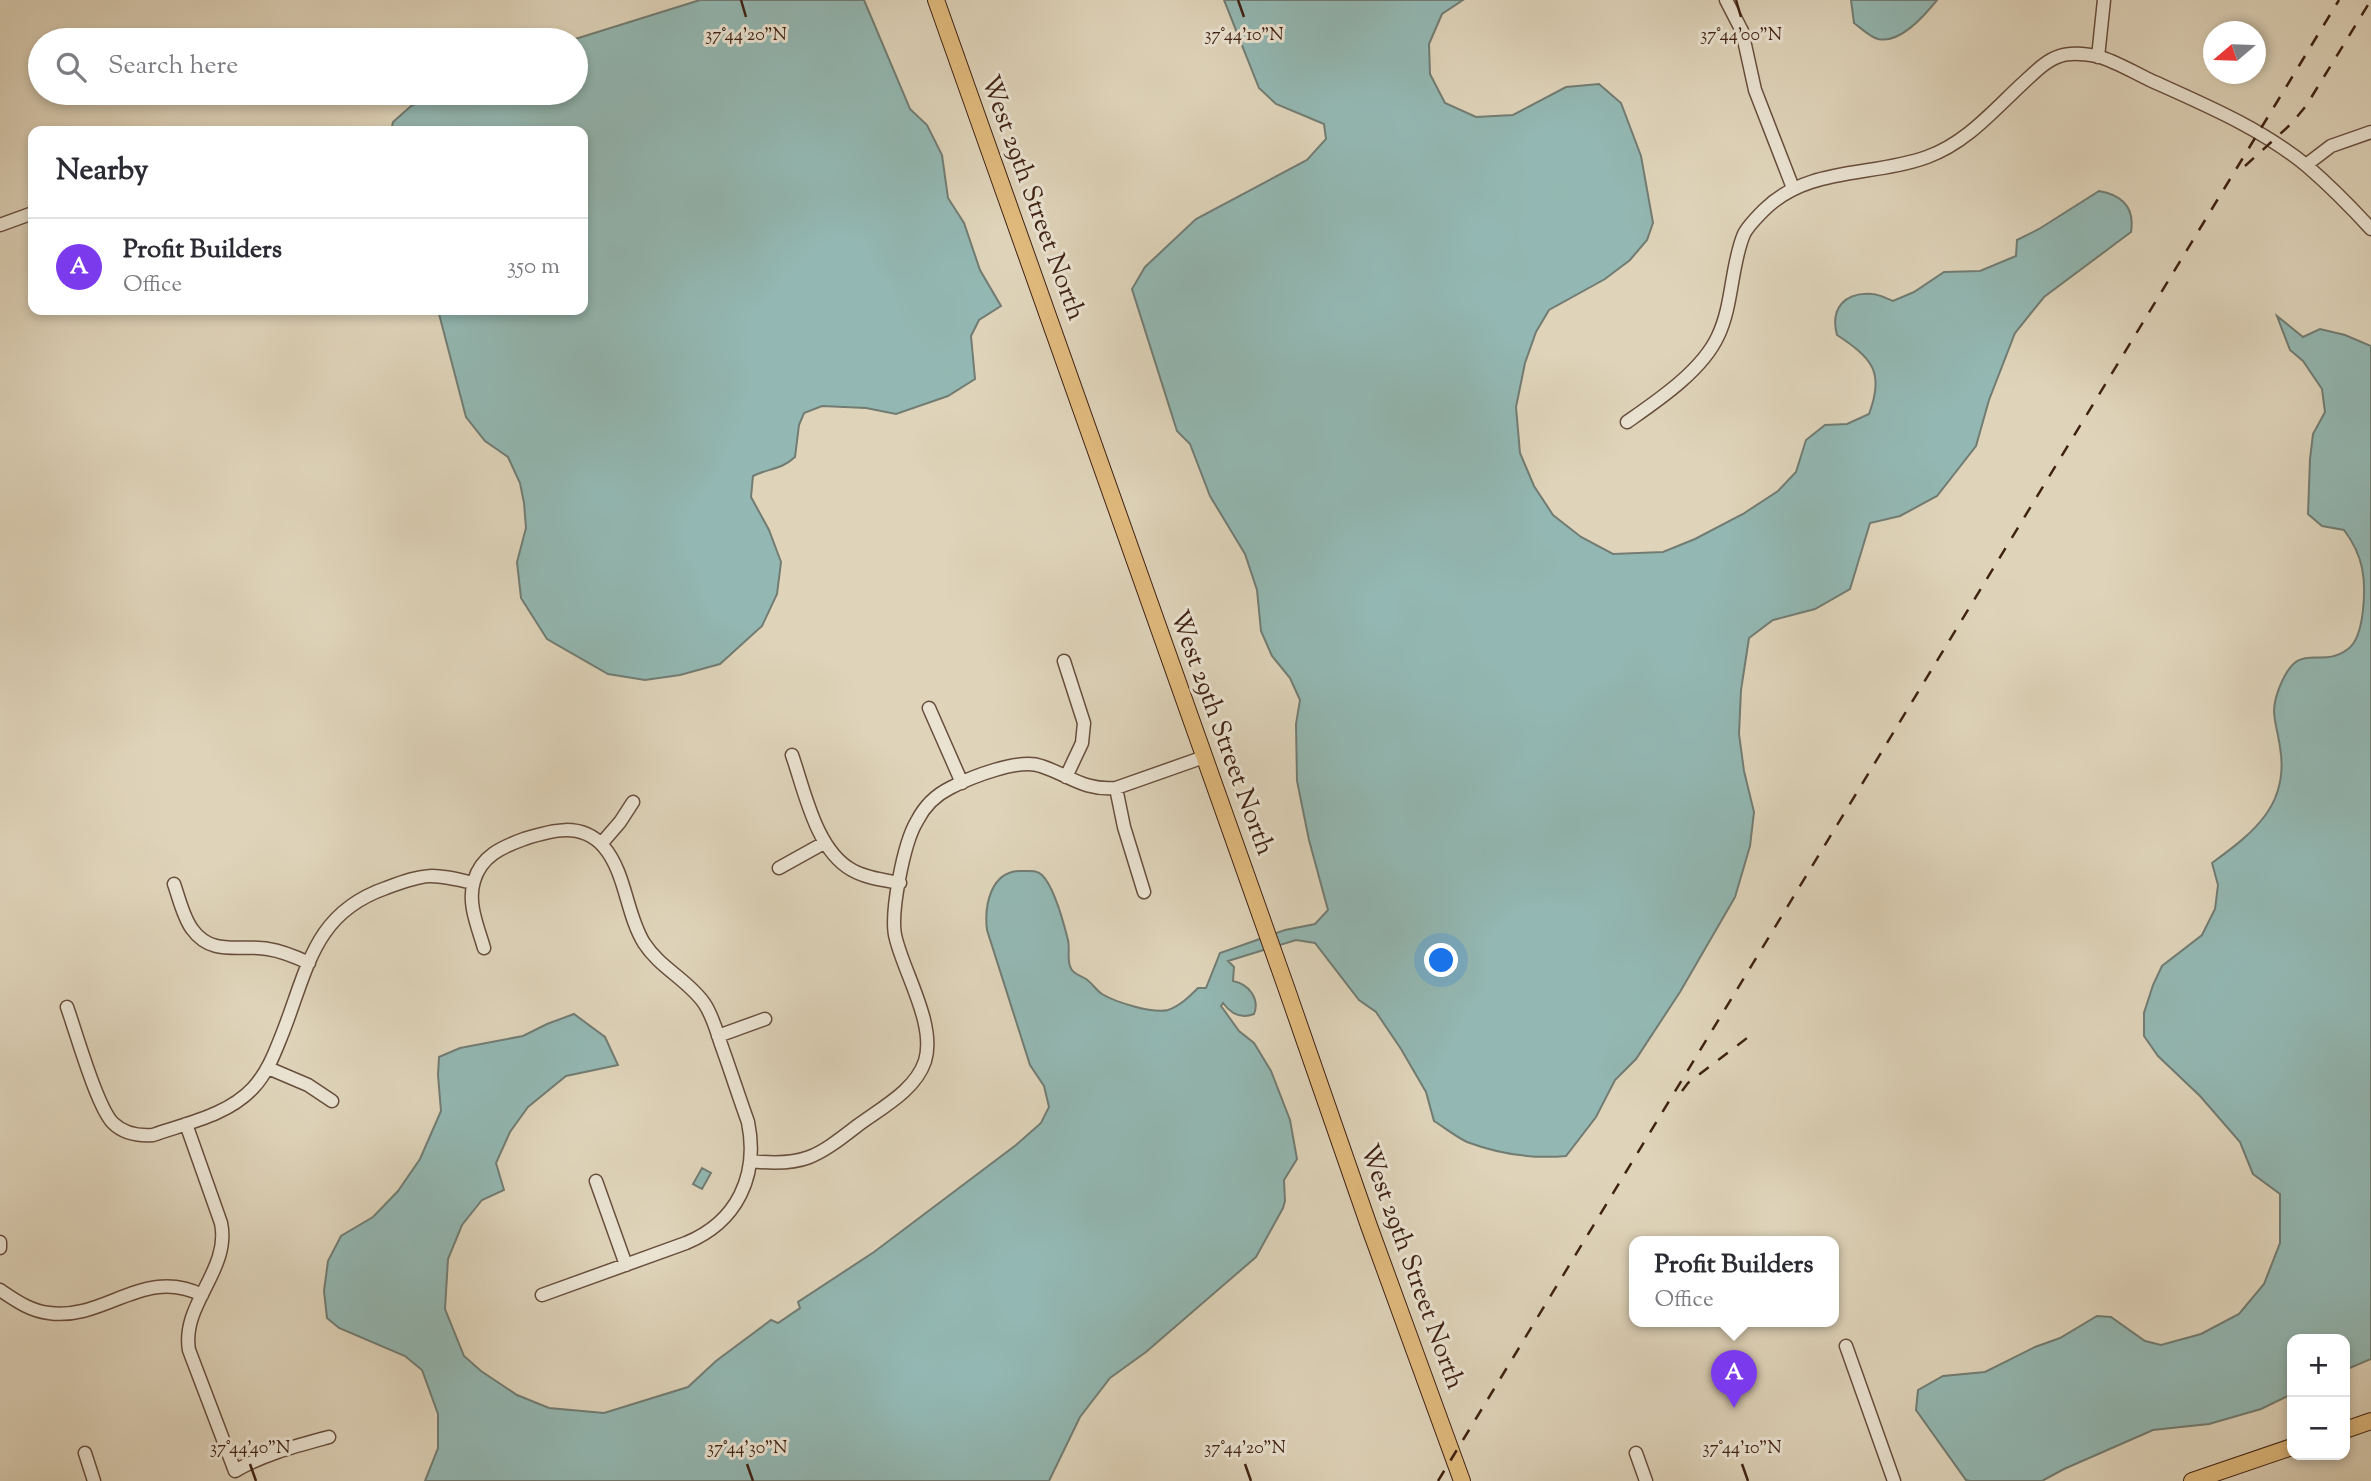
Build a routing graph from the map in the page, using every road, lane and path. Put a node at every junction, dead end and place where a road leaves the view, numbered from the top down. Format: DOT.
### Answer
graph roads {
  1 [pos="936,0"];
  2 [pos="1726,0"];
  3 [pos="2104,0"];
  4 [pos="2098,57"];
  5 [pos="2371,132"];
  6 [pos="2306,165"];
  7 [pos="1793,188"];
  8 [pos="28,216"];
  9 [pos="0,225"];
  10 [pos="2371,229"];
  11 [pos="1627,422"];
  12 [pos="1063,661"];
  13 [pos="929,708"];
  14 [pos="792,755"];
  15 [pos="1204,757"];
  16 [pos="1066,777"];
  17 [pos="962,783"];
  18 [pos="1116,788"];
  19 [pos="633,803"];
  20 [pos="824,843"];
  21 [pos="601,844"];
  22 [pos="779,868"];
  23 [pos="473,883"];
  24 [pos="900,883"];
  25 [pos="174,884"];
  26 [pos="1144,892"];
  27 [pos="484,948"];
  28 [pos="309,963"];
  29 [pos="67,1007"];
  30 [pos="765,1019"];
  31 [pos="718,1036"];
  32 [pos="268,1068"];
  33 [pos="332,1101"];
  34 [pos="186,1124"];
  35 [pos="751,1161"];
  36 [pos="596,1181"];
  37 [pos="0,1242"];
  38 [pos="0,1248"];
  39 [pos="626,1265"];
  40 [pos="0,1290"];
  41 [pos="542,1294"];
  42 [pos="202,1295"];
  43 [pos="1846,1346"];
  44 [pos="2371,1421"];
  45 [pos="2350,1428"];
  46 [pos="329,1437"];
  47 [pos="2287,1449"];
  48 [pos="85,1453"];
  49 [pos="1636,1453"];
  50 [pos="237,1476"];
  51 [pos="94,1481"];
  52 [pos="1462,1481"];
  53 [pos="1647,1481"];
  54 [pos="1894,1481"];
  55 [pos="2192,1481"];
  1 -- 15 [label="main road, West 29th Street North"];
  2 -- 7 [label="street"];
  3 -- 4 [label="street"];
  4 -- 6 [label="street"];
  4 -- 7 [label="street"];
  5 -- 6 [label="street"];
  6 -- 10 [label="street"];
  7 -- 11 [label="street"];
  8 -- 9 [label="street"];
  12 -- 16 [label="street"];
  13 -- 17 [label="street"];
  14 -- 20 [label="street"];
  15 -- 18 [label="street"];
  15 -- 52 [label="main road, West 29th Street North"];
  16 -- 17 [label="street"];
  16 -- 18 [label="street"];
  17 -- 24 [label="street"];
  18 -- 26 [label="street"];
  19 -- 21 [label="street"];
  20 -- 22 [label="street"];
  20 -- 24 [label="street"];
  21 -- 23 [label="street"];
  21 -- 31 [label="street"];
  23 -- 27 [label="street"];
  23 -- 28 [label="street"];
  24 -- 35 [label="street"];
  25 -- 28 [label="street"];
  28 -- 32 [label="street"];
  29 -- 34 [label="street"];
  30 -- 31 [label="street"];
  31 -- 35 [label="street"];
  32 -- 33 [label="street"];
  32 -- 34 [label="street"];
  34 -- 42 [label="street"];
  35 -- 39 [label="street"];
  36 -- 39 [label="street"];
  37 -- 38 [label="street"];
  39 -- 41 [label="street"];
  40 -- 42 [label="street"];
  42 -- 50 [label="street"];
  43 -- 54 [label="street"];
  44 -- 45 [label="main road"];
  46 -- 50 [label="street"];
  47 -- 55 [label="main road"];
  48 -- 51 [label="street"];
  49 -- 53 [label="street"];
}
